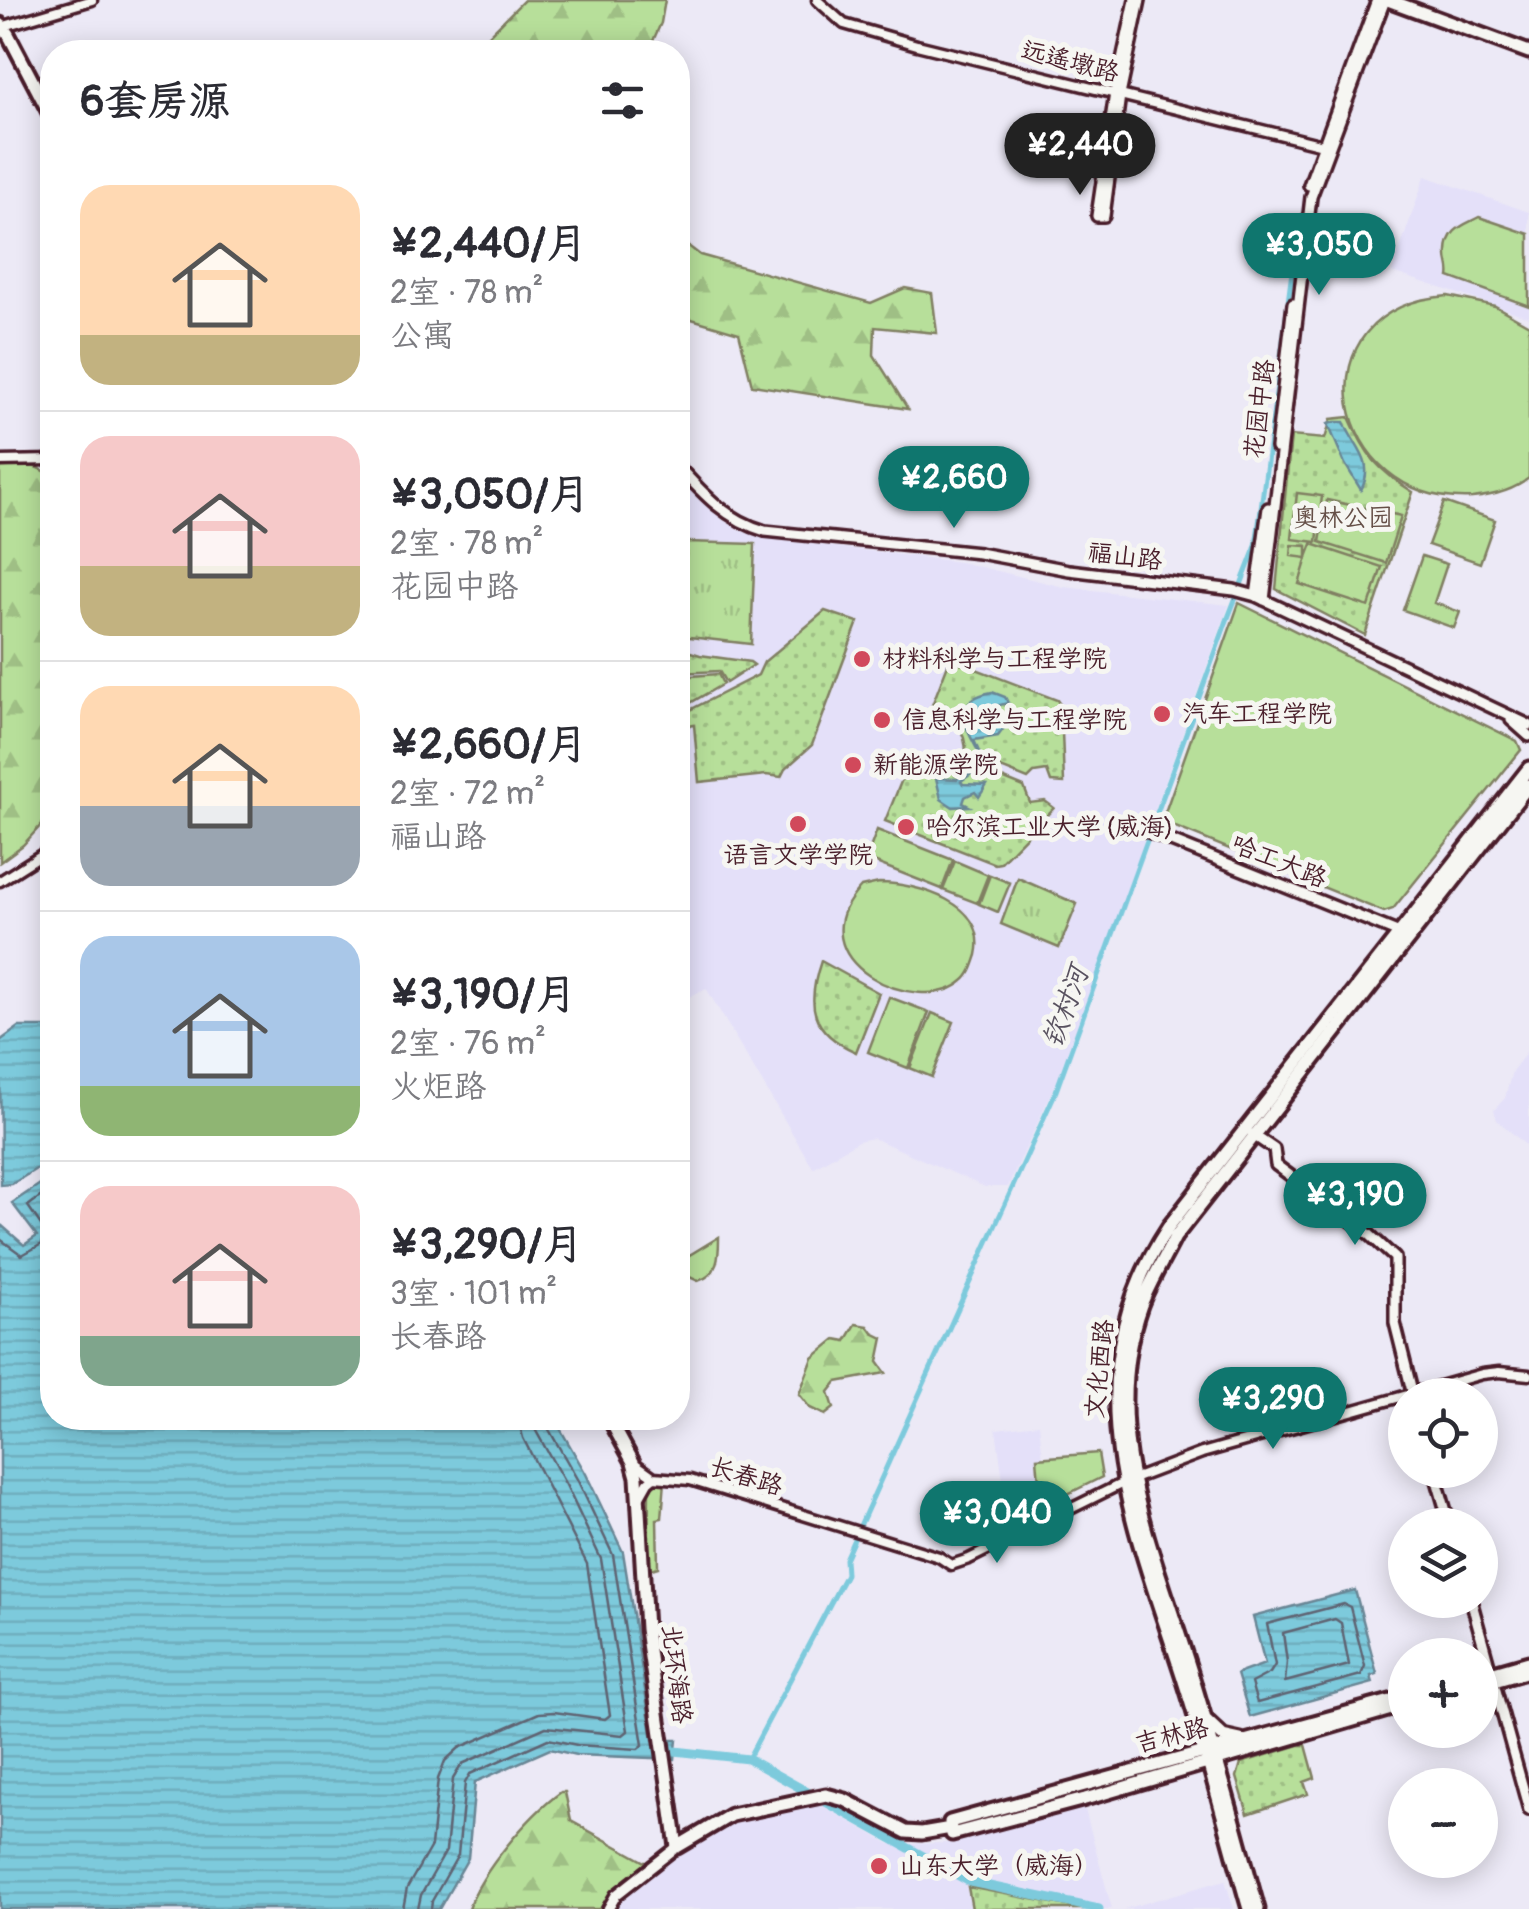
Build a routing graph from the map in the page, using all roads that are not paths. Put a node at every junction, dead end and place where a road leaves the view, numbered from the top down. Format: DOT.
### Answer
graph roads {
  1 [pos="92,0"];
  2 [pos="817,0"];
  3 [pos="1138,0"];
  4 [pos="1377,0"];
  5 [pos="1386,0"];
  6 [pos="1,26"];
  7 [pos="1529,52"];
  8 [pos="1117,94"];
  9 [pos="40,95"];
  10 [pos="1323,145"];
  11 [pos="40,460"];
  12 [pos="0,461"];
  13 [pos="690,479"];
  14 [pos="1260,598"];
  15 [pos="1502,712"];
  16 [pos="1529,722"];
  17 [pos="1529,736"];
  18 [pos="1528,767"];
  19 [pos="1529,785"];
  20 [pos="1138,828"];
  21 [pos="40,855"];
  22 [pos="0,882"];
  23 [pos="1404,936"];
  24 [pos="1249,1132"];
  25 [pos="1529,1376"];
  26 [pos="1409,1378"];
  27 [pos="1468,1378"];
  28 [pos="1388,1401"];
  29 [pos="616,1430"];
  30 [pos="633,1462"];
  31 [pos="654,1477"];
  32 [pos="1128,1481"];
  33 [pos="639,1498"];
  34 [pos="1529,1662"];
  35 [pos="1529,1672"];
  36 [pos="1498,1673"];
  37 [pos="1498,1675"];
  38 [pos="1388,1701"];
  39 [pos="1498,1706"];
  40 [pos="1388,1709"];
  41 [pos="1200,1721"];
  42 [pos="1245,1745"];
  43 [pos="1210,1755"];
  44 [pos="1180,1764"];
  45 [pos="1220,1788"];
  46 [pos="1529,1810"];
  47 [pos="683,1843"];
  48 [pos="608,1909"];
  49 [pos="1249,1909"];
  50 [pos="1258,1909"];
  1 -- 6 [label="street"];
  2 -- 8 [label="street, 远遥墩路"];
  3 -- 8 [label="main road"];
  4 -- 10 [label="main road, 花园中路"];
  5 -- 7 [label="main road"];
  5 -- 14 [label="main road"];
  6 -- 9 [label="main road"];
  8 -- 8 [label="main road"];
  8 -- 10 [label="street, 远遥墩路"];
  10 -- 14 [label="main road, 花园中路"];
  11 -- 12 [label="street"];
  13 -- 14 [label="main road, 福山路"];
  14 -- 15 [label="main road"];
  15 -- 16 [label="main road"];
  15 -- 17 [label="main road"];
  18 -- 23 [label="main road, 文化西路"];
  19 -- 23 [label="main road, 文化西路"];
  20 -- 23 [label="main road, 哈工大路"];
  21 -- 22 [label="street"];
  23 -- 24 [label="main road, 文化西路"];
  24 -- 26 [label="main road"];
  24 -- 32 [label="main road, 文化西路"];
  25 -- 27 [label="street"];
  28 -- 32 [label="street"];
  29 -- 30 [label="main road, 北环海路"];
  30 -- 31 [label="street, 长春路"];
  30 -- 33 [label="main road, 北环海路"];
  31 -- 32 [label="street, 长春路"];
  31 -- 33 [label="street"];
  32 -- 41 [label="main road, 文化西路"];
  33 -- 47 [label="main road, 北环海路"];
  34 -- 36 [label="main road"];
  35 -- 37 [label="main road"];
  38 -- 42 [label="main road, 吉林路"];
  39 -- 46 [label="main road"];
  40 -- 42 [label="main road, 吉林路"];
  41 -- 42 [label="main road"];
  41 -- 43 [label="main road, 文化西路"];
  41 -- 44 [label="main road"];
  42 -- 43 [label="main road, 吉林路"];
  42 -- 45 [label="main road"];
  43 -- 44 [label="main road, 吉林路"];
  43 -- 45 [label="main road, 文化西路"];
  44 -- 45 [label="main road"];
  44 -- 47 [label="main road, 吉林路"];
  45 -- 49 [label="main road, 文化西路"];
  45 -- 50 [label="main road, 文化西路"];
  47 -- 48 [label="main road"];
}
